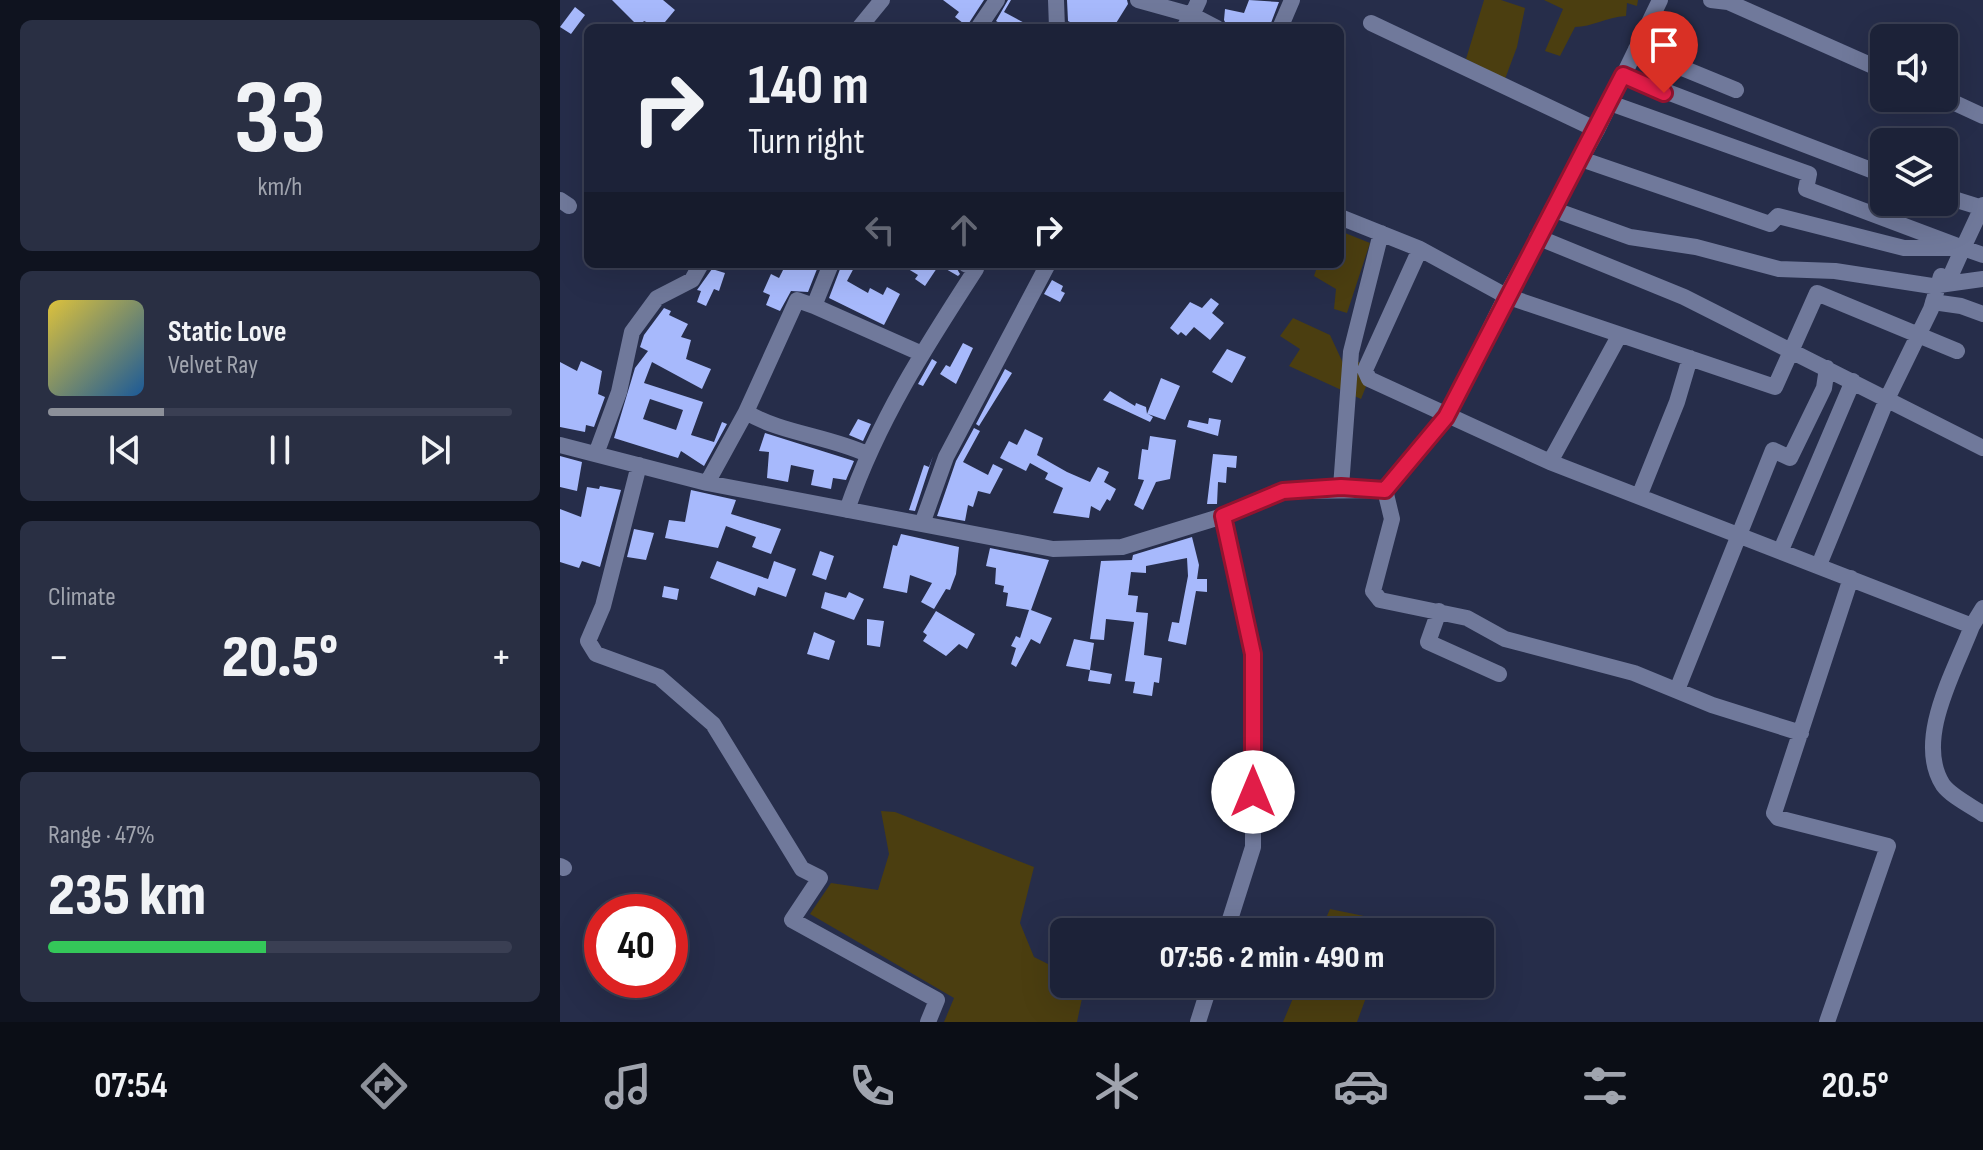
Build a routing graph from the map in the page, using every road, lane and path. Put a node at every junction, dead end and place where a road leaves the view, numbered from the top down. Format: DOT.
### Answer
graph roads {
  1 [pos="882,0"];
  2 [pos="997,0"];
  3 [pos="1056,0"];
  4 [pos="1138,0"];
  5 [pos="1292,0"];
  6 [pos="1660,0"];
  7 [pos="1711,0"];
  8 [pos="1192,14"];
  9 [pos="1371,23"];
  10 [pos="862,24"];
  11 [pos="981,24"];
  12 [pos="1057,24"];
  13 [pos="1210,24"];
  14 [pos="1282,24"];
  15 [pos="1636,49"];
  16 [pos="1870,65"];
  17 [pos="1623,75"];
  18 [pos="1736,90"];
  19 [pos="1610,103"];
  20 [pos="1958,104"];
  21 [pos="1983,116"];
  22 [pos="1597,130"];
  23 [pos="1581,159"];
  24 [pos="1870,170"];
  25 [pos="1958,200"];
  26 [pos="1982,207"];
  27 [pos="1552,209"];
  28 [pos="1344,219"];
  29 [pos="1381,233"];
  30 [pos="1537,237"];
  31 [pos="1963,248"];
  32 [pos="1420,249"];
  33 [pos="1983,255"];
  34 [pos="699,268"];
  35 [pos="829,268"];
  36 [pos="974,268"];
  37 [pos="1046,268"];
  38 [pos="1983,279"];
  39 [pos="1938,285"];
  40 [pos="1506,296"];
  41 [pos="1933,302"];
  42 [pos="814,306"];
  43 [pos="1983,314"];
  44 [pos="1920,334"];
  45 [pos="1619,336"];
  46 [pos="1957,351"];
  47 [pos="920,353"];
  48 [pos="1790,353"];
  49 [pos="1690,358"];
  50 [pos="1827,368"];
  51 [pos="1853,381"];
  52 [pos="1887,399"];
  53 [pos="746,412"];
  54 [pos="1446,417"];
  55 [pos="560,445"];
  56 [pos="1983,448"];
  57 [pos="596,454"];
  58 [pos="867,454"];
  59 [pos="1550,462"];
  60 [pos="639,465"];
  61 [pos="707,483"];
  62 [pos="1341,487"];
  63 [pos="1385,490"];
  64 [pos="1640,494"];
  65 [pos="847,510"];
  66 [pos="1223,516"];
  67 [pos="922,524"];
  68 [pos="1739,533"];
  69 [pos="1781,550"];
  70 [pos="1819,565"];
  71 [pos="1851,578"];
  72 [pos="1983,608"];
  73 [pos="1439,611"];
  74 [pos="1972,626"];
  75 [pos="1499,674"];
  76 [pos="1677,690"];
  77 [pos="1801,733"];
  78 [pos="1983,814"];
  79 [pos="1230,918"];
  80 [pos="1206,998"];
  81 [pos="928,1022"];
  82 [pos="1198,1022"];
  83 [pos="1827,1022"];
  1 -- 10 [label="street"];
  2 -- 11 [label="street"];
  3 -- 12 [label="street"];
  4 -- 8 [label="street"];
  5 -- 14 [label="street"];
  6 -- 15 [label="street"];
  7 -- 16 [label="street"];
  8 -- 13 [label="street"];
  9 -- 22 [label="street"];
  15 -- 17 [label="street"];
  15 -- 18 [label="street"];
  17 -- 19 [label="street"];
  17 -- 24 [label="street"];
  19 -- 22 [label="street"];
  19 -- 31 [label="street"];
  20 -- 21 [label="street"];
  22 -- 23 [label="street"];
  23 -- 27 [label="street"];
  23 -- 31 [label="street"];
  25 -- 26 [label="street"];
  26 -- 31 [label="street"];
  27 -- 30 [label="street"];
  27 -- 39 [label="street"];
  28 -- 29 [label="street"];
  29 -- 32 [label="street"];
  29 -- 62 [label="street"];
  30 -- 40 [label="street"];
  30 -- 48 [label="street"];
  31 -- 33 [label="street"];
  31 -- 39 [label="street"];
  32 -- 40 [label="street"];
  32 -- 54 [label="street"];
  34 -- 57 [label="street"];
  35 -- 42 [label="street"];
  36 -- 47 [label="street"];
  37 -- 67 [label="street"];
  38 -- 39 [label="street"];
  39 -- 41 [label="street"];
  40 -- 45 [label="street"];
  40 -- 54 [label="street"];
  41 -- 43 [label="street"];
  41 -- 44 [label="street"];
  42 -- 47 [label="street"];
  42 -- 53 [label="street"];
  44 -- 46 [label="street"];
  44 -- 48 [label="street"];
  44 -- 52 [label="street"];
  45 -- 49 [label="street"];
  45 -- 59 [label="street"];
  47 -- 58 [label="street"];
  48 -- 49 [label="street"];
  48 -- 50 [label="street"];
  49 -- 64 [label="street"];
  50 -- 51 [label="street"];
  50 -- 68 [label="street"];
  51 -- 52 [label="street"];
  51 -- 69 [label="street"];
  52 -- 56 [label="street"];
  52 -- 70 [label="street"];
  53 -- 58 [label="street"];
  53 -- 61 [label="street"];
  54 -- 59 [label="street"];
  54 -- 63 [label="street"];
  55 -- 57 [label="street"];
  57 -- 60 [label="street"];
  58 -- 65 [label="street"];
  59 -- 64 [label="street"];
  60 -- 61 [label="street"];
  60 -- 81 [label="street"];
  61 -- 65 [label="street"];
  62 -- 63 [label="street"];
  62 -- 66 [label="street"];
  63 -- 73 [label="street"];
  64 -- 68 [label="street"];
  65 -- 67 [label="street"];
  66 -- 67 [label="street"];
  66 -- 79 [label="street"];
  68 -- 69 [label="street"];
  68 -- 76 [label="street"];
  69 -- 70 [label="street"];
  70 -- 71 [label="street"];
  71 -- 74 [label="street"];
  71 -- 77 [label="street"];
  72 -- 74 [label="street"];
  73 -- 75 [label="street"];
  73 -- 76 [label="street"];
  74 -- 78 [label="street"];
  76 -- 77 [label="street"];
  77 -- 83 [label="street"];
  80 -- 82 [label="street"];
}
